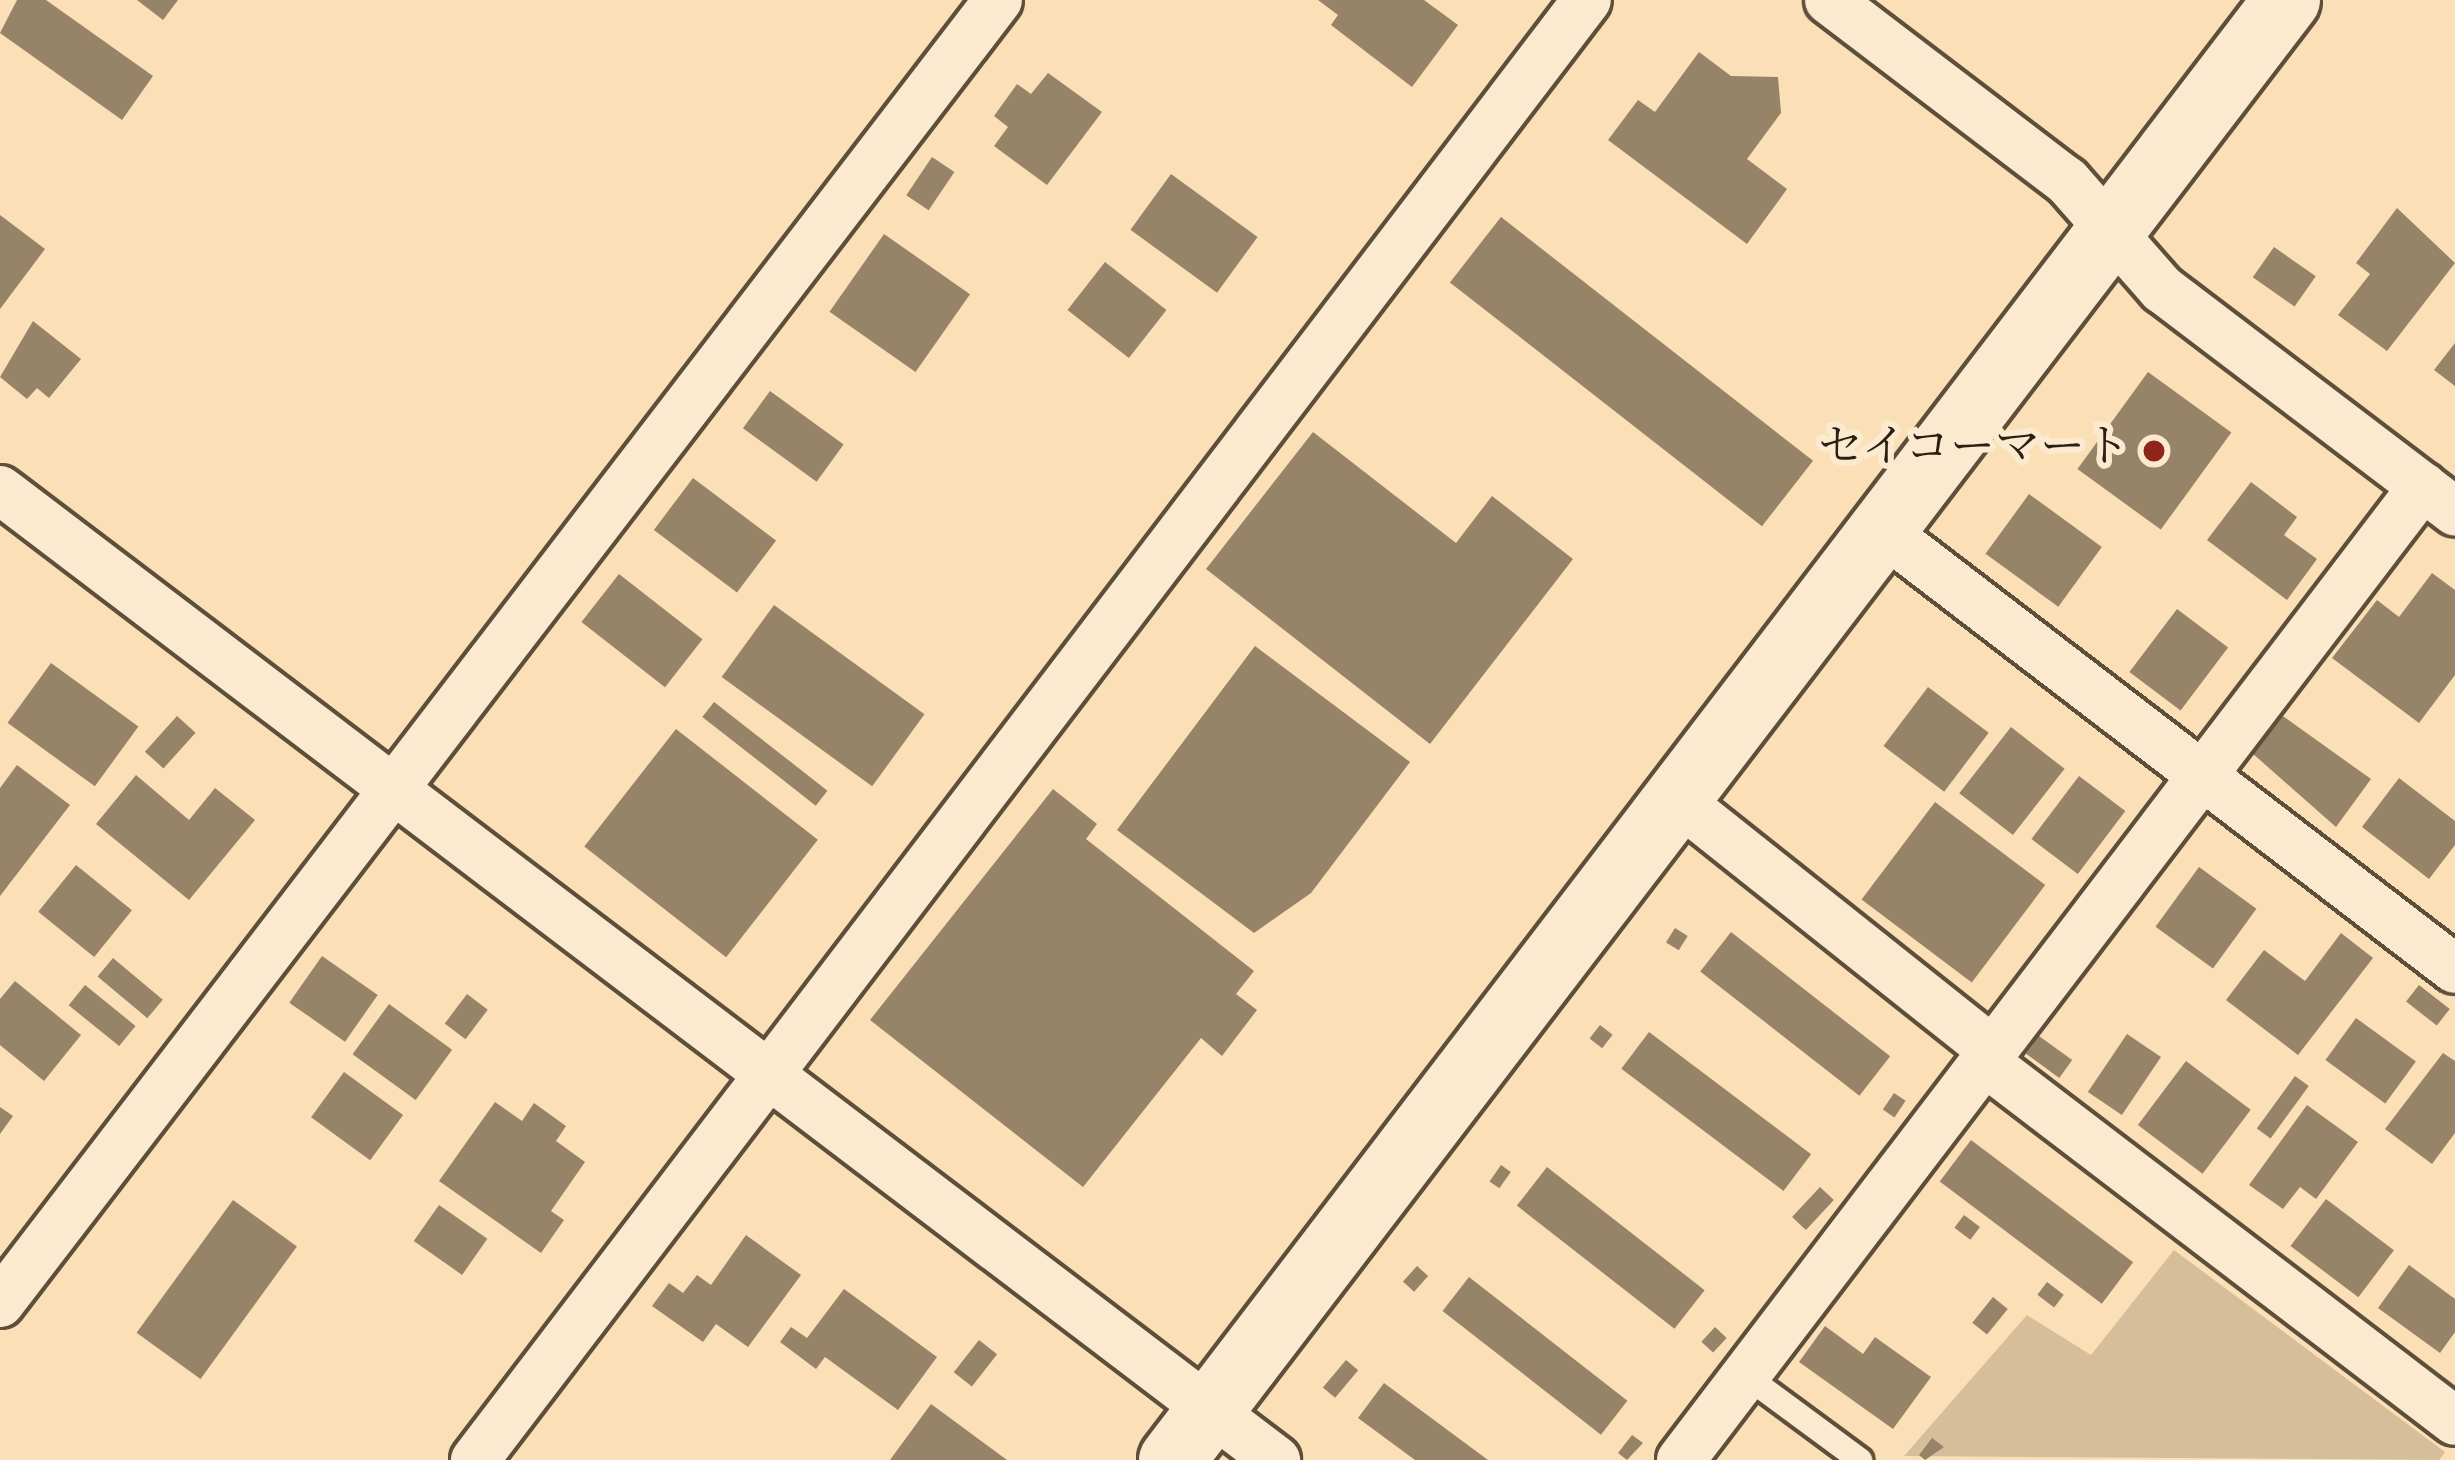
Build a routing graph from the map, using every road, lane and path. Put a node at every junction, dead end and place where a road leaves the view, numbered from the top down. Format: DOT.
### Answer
graph roads {
  1 [pos="998,0"];
  2 [pos="1587,0"];
  3 [pos="1829,0"];
  4 [pos="2287,0"];
  5 [pos="2107,235"];
  6 [pos="2439,499"];
  7 [pos="6,506"];
  8 [pos="1883,530"];
  9 [pos="2202,777"];
  10 [pos="390,792"];
  11 [pos="1679,801"];
  12 [pos="2455,969"];
  13 [pos="1989,1057"];
  14 [pos="767,1080"];
  15 [pos="0,1303"];
  16 [pos="1746,1376"];
  17 [pos="2455,1421"];
  18 [pos="1191,1435"];
  19 [pos="476,1460"];
  20 [pos="1276,1460"];
  21 [pos="1682,1460"];
  22 [pos="1860,1460"];
  1 -- 10 [label="street"];
  2 -- 14 [label="street"];
  3 -- 5 [label="street"];
  4 -- 5 [label="street"];
  5 -- 6 [label="street"];
  5 -- 8 [label="street"];
  6 -- 9 [label="street"];
  7 -- 10 [label="street"];
  8 -- 9 [label="street"];
  8 -- 11 [label="street"];
  9 -- 12 [label="street"];
  9 -- 13 [label="street"];
  10 -- 14 [label="street"];
  10 -- 15 [label="street"];
  11 -- 13 [label="street"];
  11 -- 18 [label="street"];
  13 -- 16 [label="street"];
  13 -- 17 [label="street"];
  14 -- 18 [label="street"];
  14 -- 19 [label="street"];
  16 -- 21 [label="street"];
  16 -- 22 [label="lane"];
  18 -- 20 [label="street"];
}
